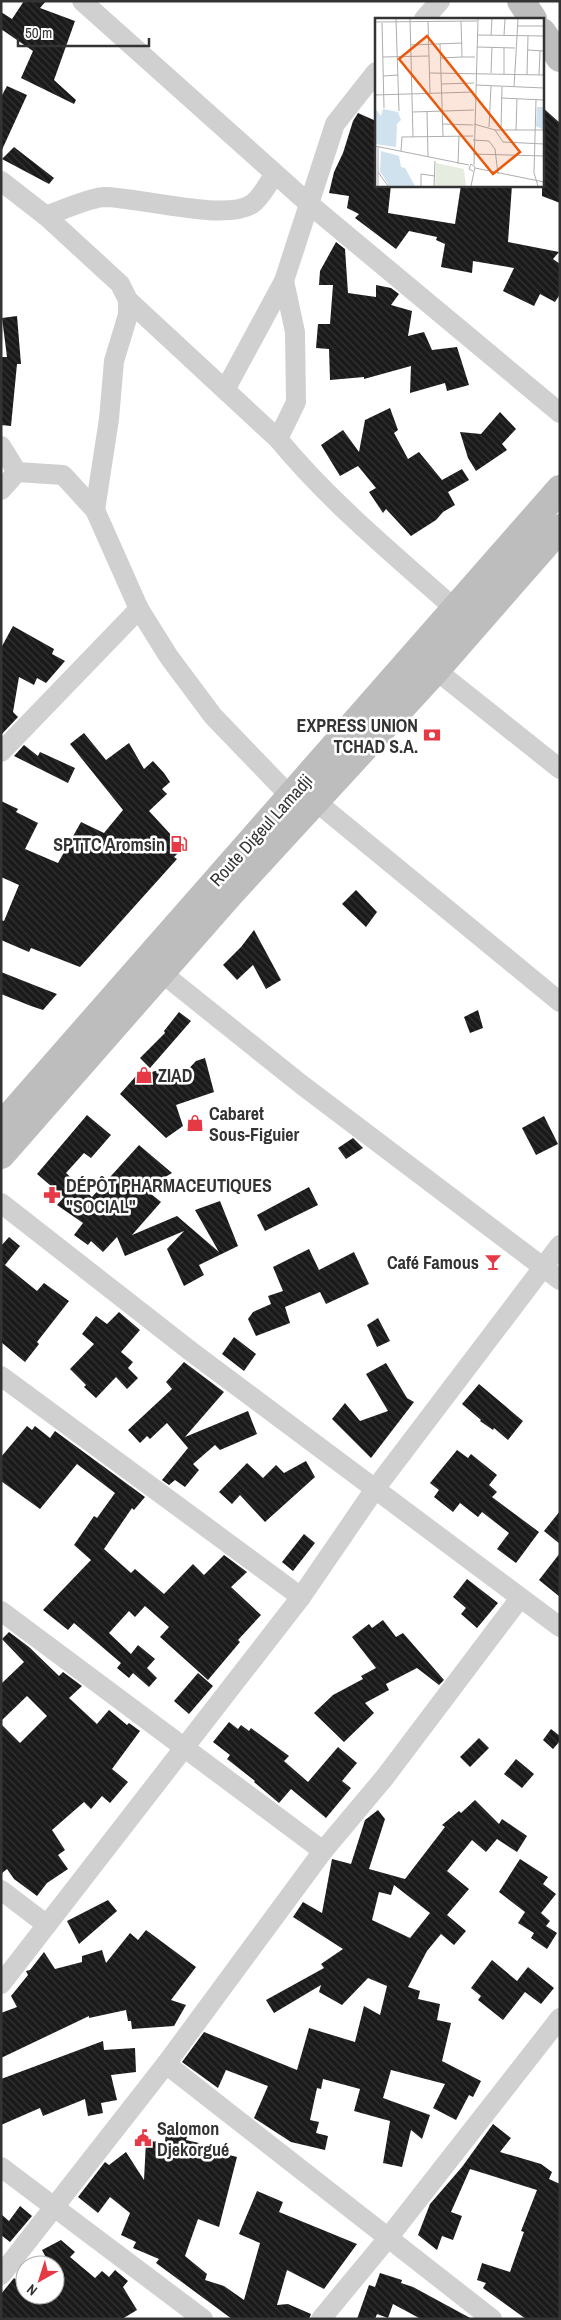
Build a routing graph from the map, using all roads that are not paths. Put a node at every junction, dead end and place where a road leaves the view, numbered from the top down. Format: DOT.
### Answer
graph roads {
  1 [pos="82,1"];
  2 [pos="440,1"];
  3 [pos="522,1"];
  4 [pos="425,18"];
  5 [pos="532,18"];
  6 [pos="544,35"];
  7 [pos="560,58"];
  8 [pos="375,73"];
  9 [pos="275,174"];
  10 [pos="1,180"];
  11 [pos="308,203"];
  12 [pos="46,216"];
  13 [pos="284,281"];
  14 [pos="128,300"];
  15 [pos="225,390"];
  16 [pos="560,413"];
  17 [pos="278,439"];
  18 [pos="1,446"];
  19 [pos="16,472"];
  20 [pos="560,489"];
  21 [pos="1,490"];
  22 [pos="95,510"];
  23 [pos="560,528"];
  24 [pos="454,608"];
  25 [pos="139,609"];
  26 [pos="426,662"];
  27 [pos="1,752"];
  28 [pos="560,769"];
  29 [pos="303,799"];
  30 [pos="155,966"];
  31 [pos="560,1002"];
  32 [pos="1,1126"];
  33 [pos="1,1155"];
  34 [pos="1,1202"];
  35 [pos="560,1245"];
  36 [pos="543,1268"];
  37 [pos="560,1280"];
  38 [pos="1,1376"];
  39 [pos="375,1489"];
  40 [pos="301,1597"];
  41 [pos="520,1598"];
  42 [pos="1,1611"];
  43 [pos="560,1627"];
  44 [pos="186,1746"];
  45 [pos="323,1851"];
  46 [pos="1,1890"];
  47 [pos="46,1925"];
  48 [pos="1,1984"];
  49 [pos="560,2018"];
  50 [pos="166,2064"];
  51 [pos="1,2168"];
  52 [pos="52,2207"];
  53 [pos="388,2238"];
  54 [pos="1,2275"];
  55 [pos="203,2319"];
  56 [pos="322,2319"];
  57 [pos="492,2319"];
  1 -- 9 [label="street"];
  2 -- 4 [label="street"];
  3 -- 5 [label="main road"];
  6 -- 7 [label="main road"];
  8 -- 11 [label="street"];
  9 -- 11 [label="street"];
  9 -- 12 [label="street"];
  10 -- 12 [label="street"];
  11 -- 13 [label="street"];
  11 -- 16 [label="street"];
  12 -- 14 [label="street"];
  13 -- 15 [label="street"];
  13 -- 17 [label="street"];
  14 -- 15 [label="street"];
  14 -- 22 [label="street"];
  15 -- 17 [label="street"];
  17 -- 24 [label="street"];
  18 -- 19 [label="street"];
  19 -- 21 [label="street"];
  19 -- 22 [label="street"];
  20 -- 24 [label="main road, Route Digeul Lamadji"];
  22 -- 25 [label="street"];
  23 -- 26 [label="main road"];
  24 -- 26 [label="main road, Route Digeul Lamadji"];
  25 -- 27 [label="street"];
  25 -- 29 [label="street"];
  26 -- 28 [label="street"];
  26 -- 29 [label="main road, Route Digeul Lamadji"];
  29 -- 30 [label="main road, Route Digeul Lamadji"];
  29 -- 31 [label="street"];
  30 -- 32 [label="main road, Route Digeul Lamadji"];
  30 -- 33 [label="main road"];
  30 -- 36 [label="street"];
  34 -- 39 [label="street"];
  35 -- 36 [label="street"];
  36 -- 37 [label="street"];
  36 -- 39 [label="street"];
  38 -- 40 [label="street"];
  39 -- 40 [label="street"];
  39 -- 41 [label="street"];
  40 -- 44 [label="street"];
  41 -- 43 [label="street"];
  41 -- 45 [label="street"];
  42 -- 44 [label="street"];
  44 -- 45 [label="street"];
  44 -- 47 [label="street"];
  45 -- 50 [label="street"];
  46 -- 47 [label="street"];
  47 -- 48 [label="street"];
  49 -- 53 [label="street"];
  50 -- 52 [label="street"];
  50 -- 53 [label="street"];
  51 -- 52 [label="street"];
  52 -- 54 [label="street"];
  52 -- 55 [label="street"];
  53 -- 56 [label="street"];
  53 -- 57 [label="street"];
}
